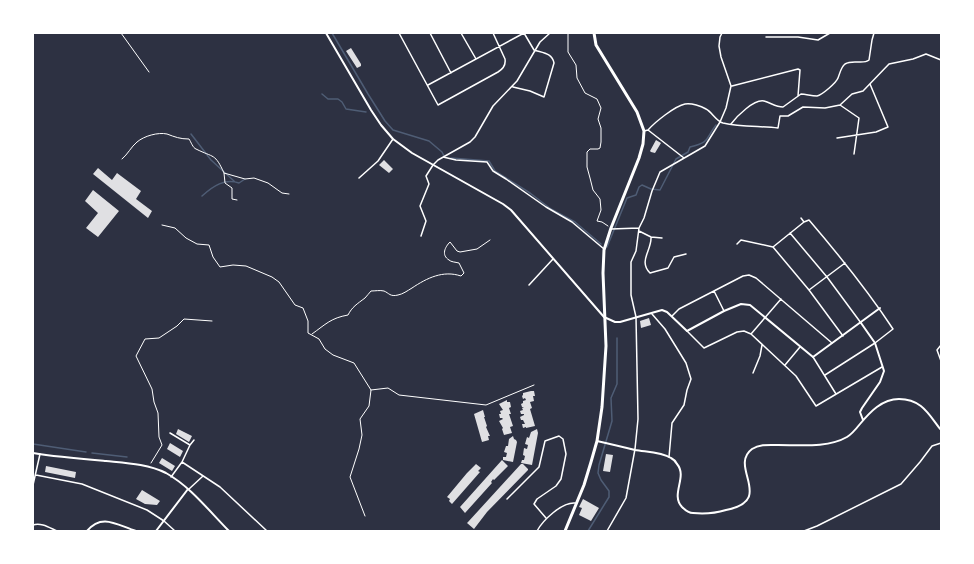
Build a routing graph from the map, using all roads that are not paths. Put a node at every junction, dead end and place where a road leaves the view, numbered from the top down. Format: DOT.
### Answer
graph roads {
  1 [pos="326,33"];
  2 [pos="399,33"];
  3 [pos="430,33"];
  4 [pos="461,33"];
  5 [pos="493,33"];
  6 [pos="524,33"];
  7 [pos="550,33"];
  8 [pos="594,33"];
  9 [pos="722,33"];
  10 [pos="830,33"];
  11 [pos="874,33"];
  12 [pos="766,37"];
  13 [pos="500,46"];
  14 [pos="534,50"];
  15 [pos="476,59"];
  16 [pos="941,60"];
  17 [pos="451,73"];
  18 [pos="870,84"];
  19 [pos="428,86"];
  20 [pos="731,86"];
  21 [pos="512,87"];
  22 [pos="798,96"];
  23 [pos="840,105"];
  24 [pos="720,122"];
  25 [pos="730,124"];
  26 [pos="646,131"];
  27 [pos="856,134"];
  28 [pos="837,138"];
  29 [pos="393,139"];
  30 [pos="854,154"];
  31 [pos="444,157"];
  32 [pos="684,158"];
  33 [pos="433,165"];
  34 [pos="360,178"];
  35 [pos="801,218"];
  36 [pos="804,222"];
  37 [pos="610,229"];
  38 [pos="639,230"];
  39 [pos="790,234"];
  40 [pos="421,236"];
  41 [pos="651,237"];
  42 [pos="662,238"];
  43 [pos="737,244"];
  44 [pos="772,247"];
  45 [pos="604,250"];
  46 [pos="686,254"];
  47 [pos="554,258"];
  48 [pos="845,263"];
  49 [pos="827,277"];
  50 [pos="529,285"];
  51 [pos="809,290"];
  52 [pos="714,291"];
  53 [pos="781,299"];
  54 [pos="880,308"];
  55 [pos="724,310"];
  56 [pos="651,313"];
  57 [pos="604,316"];
  58 [pos="672,316"];
  59 [pos="636,317"];
  60 [pos="765,317"];
  61 [pos="861,323"];
  62 [pos="687,331"];
  63 [pos="751,334"];
  64 [pos="843,336"];
  65 [pos="832,343"];
  66 [pos="875,343"];
  67 [pos="762,345"];
  68 [pos="941,345"];
  69 [pos="800,347"];
  70 [pos="813,357"];
  71 [pos="941,361"];
  72 [pos="785,365"];
  73 [pos="883,366"];
  74 [pos="752,373"];
  75 [pos="825,375"];
  76 [pos="836,394"];
  77 [pos="863,420"];
  78 [pos="941,430"];
  79 [pos="170,433"];
  80 [pos="194,440"];
  81 [pos="597,440"];
  82 [pos="941,443"];
  83 [pos="190,445"];
  84 [pos="635,450"];
  85 [pos="33,453"];
  86 [pos="40,454"];
  87 [pos="669,457"];
  88 [pos="182,462"];
  89 [pos="33,471"];
  90 [pos="36,471"];
  91 [pos="36,475"];
  92 [pos="203,476"];
  93 [pos="171,477"];
  94 [pos="33,485"];
  95 [pos="188,489"];
  96 [pos="507,499"];
  97 [pos="577,503"];
  98 [pos="546,518"];
  99 [pos="164,521"];
  100 [pos="33,525"];
  101 [pos="57,531"];
  102 [pos="87,531"];
  103 [pos="136,531"];
  104 [pos="156,531"];
  105 [pos="174,531"];
  106 [pos="229,531"];
  107 [pos="267,531"];
  108 [pos="537,531"];
  109 [pos="565,531"];
  110 [pos="606,531"];
  111 [pos="804,531"];
  1 -- 29 [label="street"];
  2 -- 19 [label="street"];
  3 -- 17 [label="street"];
  4 -- 15 [label="street"];
  5 -- 13 [label="street"];
  6 -- 13 [label="street"];
  6 -- 14 [label="street"];
  7 -- 14 [label="street"];
  8 -- 26 [label="main road"];
  9 -- 20 [label="street"];
  10 -- 12 [label="street"];
  11 -- 22 [label="street"];
  13 -- 15 [label="street"];
  13 -- 19 [label="street"];
  14 -- 21 [label="street"];
  14 -- 21 [label="street"];
  15 -- 17 [label="street"];
  16 -- 18 [label="street"];
  17 -- 19 [label="street"];
  18 -- 23 [label="street"];
  18 -- 27 [label="street"];
  20 -- 22 [label="street"];
  20 -- 24 [label="street"];
  21 -- 31 [label="street"];
  22 -- 25 [label="street"];
  23 -- 25 [label="street"];
  23 -- 27 [label="street"];
  24 -- 25 [label="street"];
  24 -- 26 [label="street"];
  24 -- 32 [label="street"];
  26 -- 32 [label="street"];
  26 -- 37 [label="main road"];
  27 -- 28 [label="street"];
  27 -- 30 [label="street"];
  29 -- 33 [label="street"];
  29 -- 34 [label="street"];
  31 -- 33 [label="street"];
  31 -- 45 [label="street"];
  32 -- 38 [label="street"];
  33 -- 40 [label="street"];
  33 -- 47 [label="street"];
  35 -- 36 [label="street"];
  36 -- 39 [label="street"];
  36 -- 48 [label="street"];
  37 -- 38 [label="street"];
  37 -- 45 [label="main road"];
  38 -- 41 [label="street"];
  38 -- 59 [label="street"];
  39 -- 44 [label="street"];
  39 -- 49 [label="street"];
  41 -- 42 [label="street"];
  41 -- 46 [label="street"];
  43 -- 44 [label="street"];
  44 -- 51 [label="street"];
  45 -- 57 [label="main road"];
  47 -- 50 [label="street"];
  47 -- 57 [label="street"];
  48 -- 49 [label="street"];
  48 -- 54 [label="street"];
  49 -- 51 [label="street"];
  49 -- 61 [label="street"];
  51 -- 64 [label="street"];
  52 -- 53 [label="street"];
  52 -- 55 [label="street"];
  52 -- 58 [label="street"];
  53 -- 60 [label="street"];
  53 -- 65 [label="street"];
  54 -- 61 [label="street"];
  54 -- 66 [label="street"];
  55 -- 60 [label="street"];
  55 -- 62 [label="street"];
  56 -- 58 [label="street"];
  56 -- 59 [label="street"];
  56 -- 87 [label="street"];
  57 -- 59 [label="street"];
  57 -- 81 [label="main road"];
  58 -- 62 [label="street"];
  59 -- 84 [label="street"];
  60 -- 63 [label="street"];
  60 -- 69 [label="street"];
  61 -- 64 [label="street"];
  61 -- 66 [label="street"];
  62 -- 63 [label="street"];
  63 -- 67 [label="street"];
  64 -- 65 [label="street"];
  65 -- 70 [label="street"];
  66 -- 73 [label="street"];
  66 -- 75 [label="street"];
  67 -- 72 [label="street"];
  67 -- 74 [label="street"];
  68 -- 71 [label="street"];
  69 -- 70 [label="street"];
  69 -- 72 [label="street"];
  70 -- 75 [label="street"];
  72 -- 76 [label="street"];
  73 -- 76 [label="street"];
  73 -- 77 [label="street"];
  75 -- 76 [label="street"];
  77 -- 78 [label="street"];
  77 -- 87 [label="street"];
  79 -- 83 [label="street"];
  80 -- 83 [label="street"];
  81 -- 84 [label="street"];
  81 -- 97 [label="main road"];
  82 -- 111 [label="street"];
  83 -- 88 [label="street"];
  84 -- 87 [label="street"];
  84 -- 110 [label="street"];
  85 -- 86 [label="street"];
  86 -- 90 [label="street"];
  86 -- 93 [label="street"];
  88 -- 92 [label="street"];
  88 -- 93 [label="street"];
  89 -- 90 [label="street"];
  90 -- 91 [label="street"];
  91 -- 94 [label="street"];
  91 -- 99 [label="street"];
  92 -- 95 [label="street"];
  92 -- 107 [label="street"];
  93 -- 95 [label="street"];
  95 -- 99 [label="street"];
  95 -- 106 [label="street"];
  96 -- 98 [label="street"];
  97 -- 98 [label="street"];
  97 -- 109 [label="main road"];
  98 -- 108 [label="street"];
  99 -- 104 [label="street"];
  99 -- 105 [label="street"];
  100 -- 101 [label="street"];
  102 -- 103 [label="street"];
}
